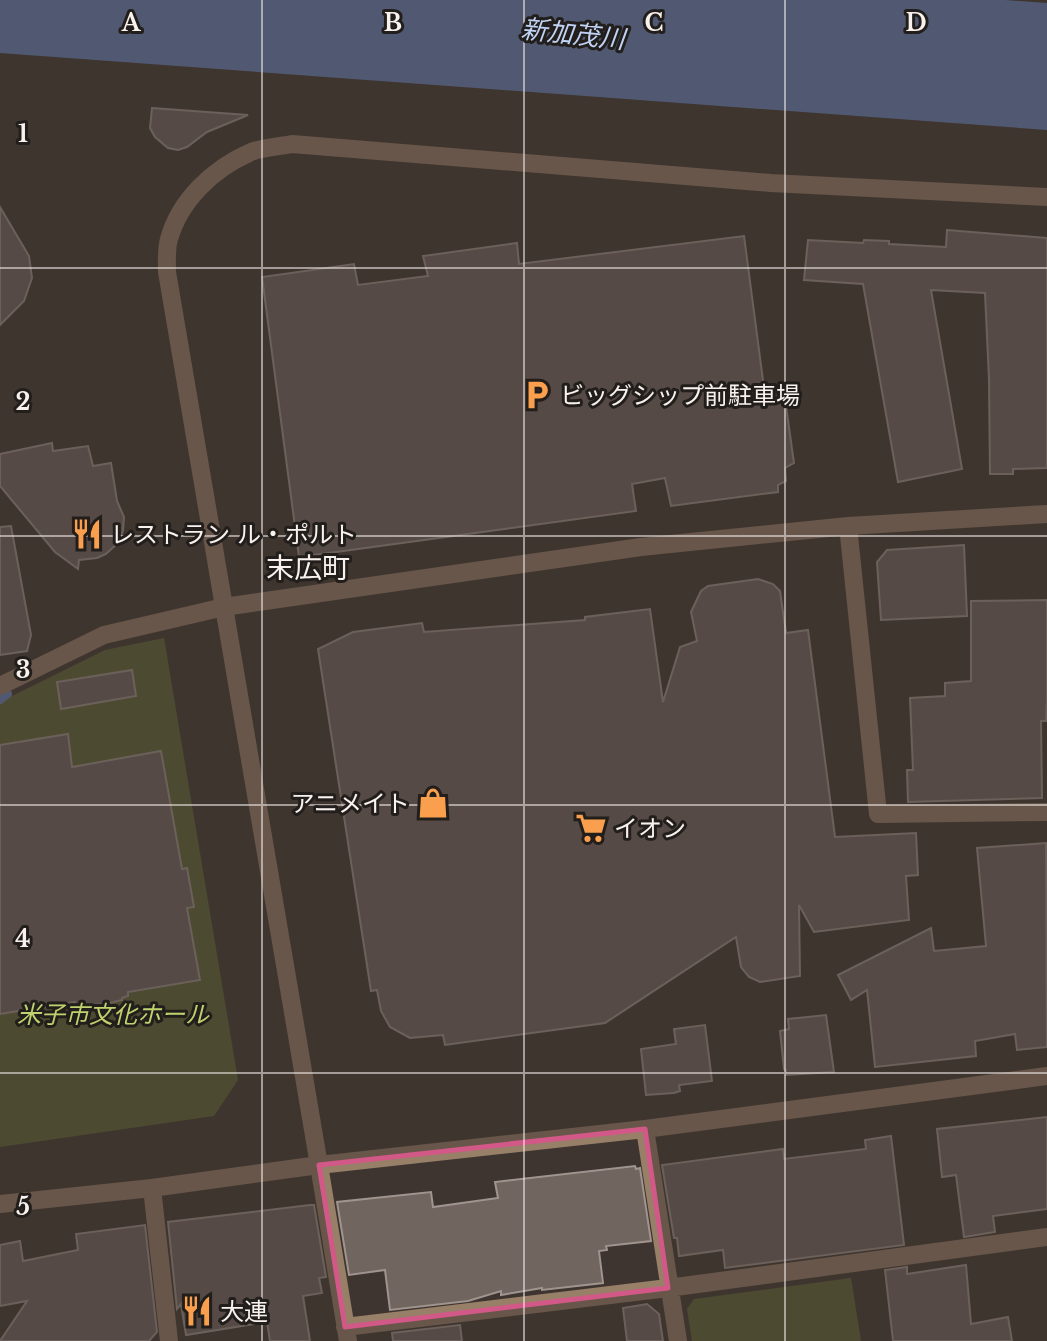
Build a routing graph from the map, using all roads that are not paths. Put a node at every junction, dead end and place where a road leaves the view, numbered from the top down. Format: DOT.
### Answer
graph roads {
  1 [pos="1047,197"];
  2 [pos="1047,514"];
  3 [pos="848,526"];
  4 [pos="224,607"];
  5 [pos="0,686"];
  6 [pos="1047,812"];
  7 [pos="1047,1076"];
  8 [pos="645,1129"];
  9 [pos="319,1165"];
  10 [pos="152,1188"];
  11 [pos="0,1204"];
  12 [pos="1047,1237"];
  13 [pos="668,1288"];
  14 [pos="347,1334"];
  15 [pos="169,1341"];
  16 [pos="678,1341"];
  1 -- 4 [label="street"];
  2 -- 3 [label="street"];
  3 -- 4 [label="street"];
  3 -- 6 [label="street"];
  4 -- 5 [label="street"];
  4 -- 9 [label="street"];
  7 -- 8 [label="street"];
  8 -- 9 [label="street"];
  8 -- 13 [label="street"];
  9 -- 10 [label="street"];
  9 -- 14 [label="street"];
  10 -- 11 [label="street"];
  10 -- 15 [label="street"];
  12 -- 13 [label="street"];
  13 -- 14 [label="street"];
  13 -- 16 [label="street"];
}
